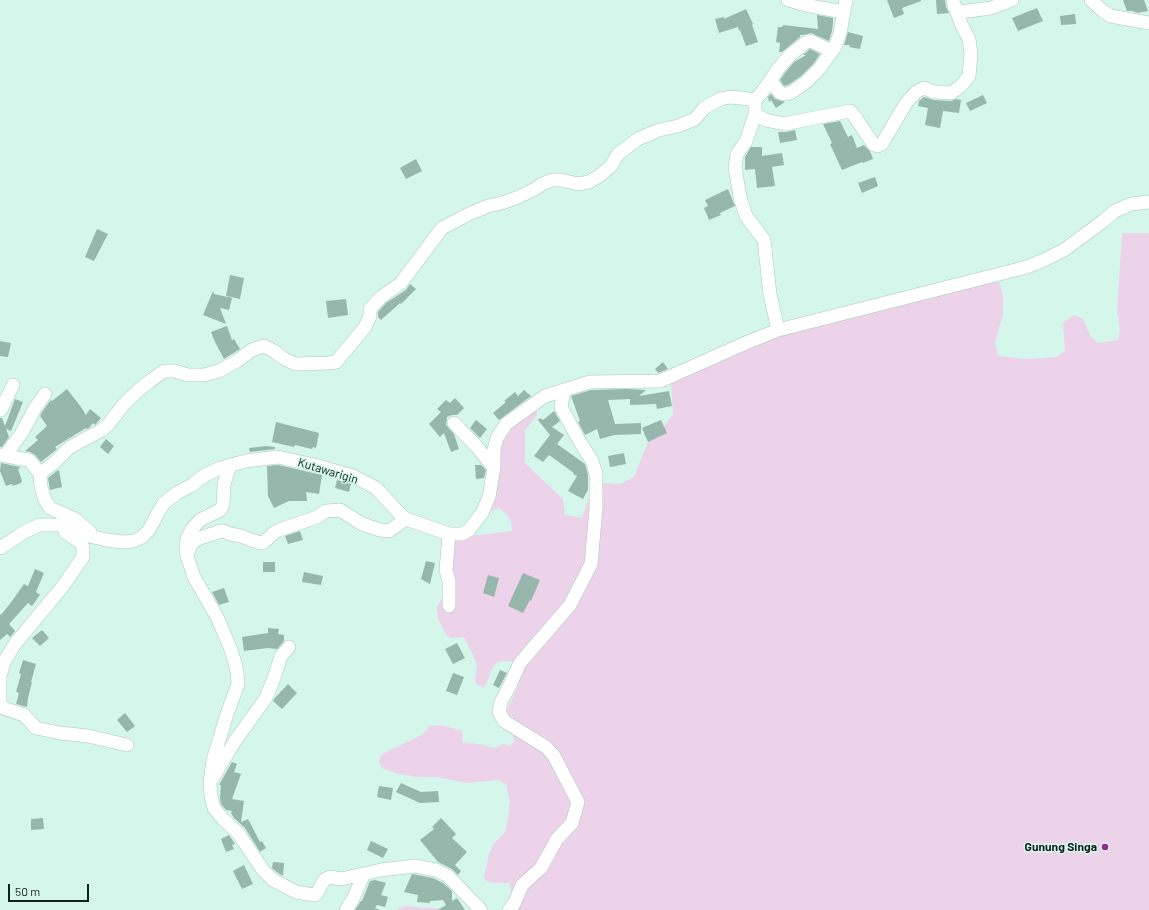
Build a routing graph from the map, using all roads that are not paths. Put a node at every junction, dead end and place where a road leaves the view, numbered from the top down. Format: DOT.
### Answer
graph roads {
  1 [pos="788,0"];
  2 [pos="1012,0"];
  3 [pos="1091,0"];
  4 [pos="955,5"];
  5 [pos="845,6"];
  6 [pos="1149,23"];
  7 [pos="832,51"];
  8 [pos="770,81"];
  9 [pos="755,100"];
  10 [pos="755,115"];
  11 [pos="1149,202"];
  12 [pos="778,330"];
  13 [pos="13,386"];
  14 [pos="564,390"];
  15 [pos="45,394"];
  16 [pos="0,412"];
  17 [pos="454,423"];
  18 [pos="3,455"];
  19 [pos="230,466"];
  20 [pos="494,468"];
  21 [pos="40,474"];
  22 [pos="406,519"];
  23 [pos="50,524"];
  24 [pos="449,534"];
  25 [pos="95,537"];
  26 [pos="0,548"];
  27 [pos="187,556"];
  28 [pos="449,606"];
  29 [pos="288,647"];
  30 [pos="0,708"];
  31 [pos="127,745"];
  32 [pos="210,783"];
  33 [pos="364,874"];
  34 [pos="346,910"];
  35 [pos="481,910"];
  36 [pos="509,910"];
  1 -- 5 [label="street"];
  2 -- 4 [label="street"];
  3 -- 6 [label="street"];
  4 -- 10 [label="street"];
  5 -- 7 [label="street"];
  7 -- 8 [label="street"];
  7 -- 8 [label="street"];
  8 -- 9 [label="street"];
  9 -- 10 [label="street"];
  9 -- 21 [label="street"];
  10 -- 12 [label="street"];
  11 -- 12 [label="street, Kutawarigin"];
  12 -- 14 [label="street, Kutawarigin"];
  13 -- 16 [label="street"];
  14 -- 20 [label="street, Kutawarigin"];
  14 -- 36 [label="street"];
  15 -- 18 [label="street"];
  17 -- 20 [label="street"];
  18 -- 21 [label="street"];
  19 -- 22 [label="street, Kutawarigin"];
  19 -- 25 [label="street, Kutawarigin"];
  19 -- 27 [label="street"];
  20 -- 24 [label="street, Kutawarigin"];
  21 -- 25 [label="street"];
  22 -- 24 [label="street, Kutawarigin"];
  22 -- 27 [label="street"];
  23 -- 25 [label="street, Kutawarigin"];
  23 -- 26 [label="street, Kutawarigin"];
  23 -- 30 [label="street"];
  24 -- 28 [label="street"];
  27 -- 32 [label="street"];
  29 -- 32 [label="street"];
  30 -- 31 [label="street"];
  32 -- 33 [label="street"];
  33 -- 34 [label="street"];
  33 -- 35 [label="street"];
}
